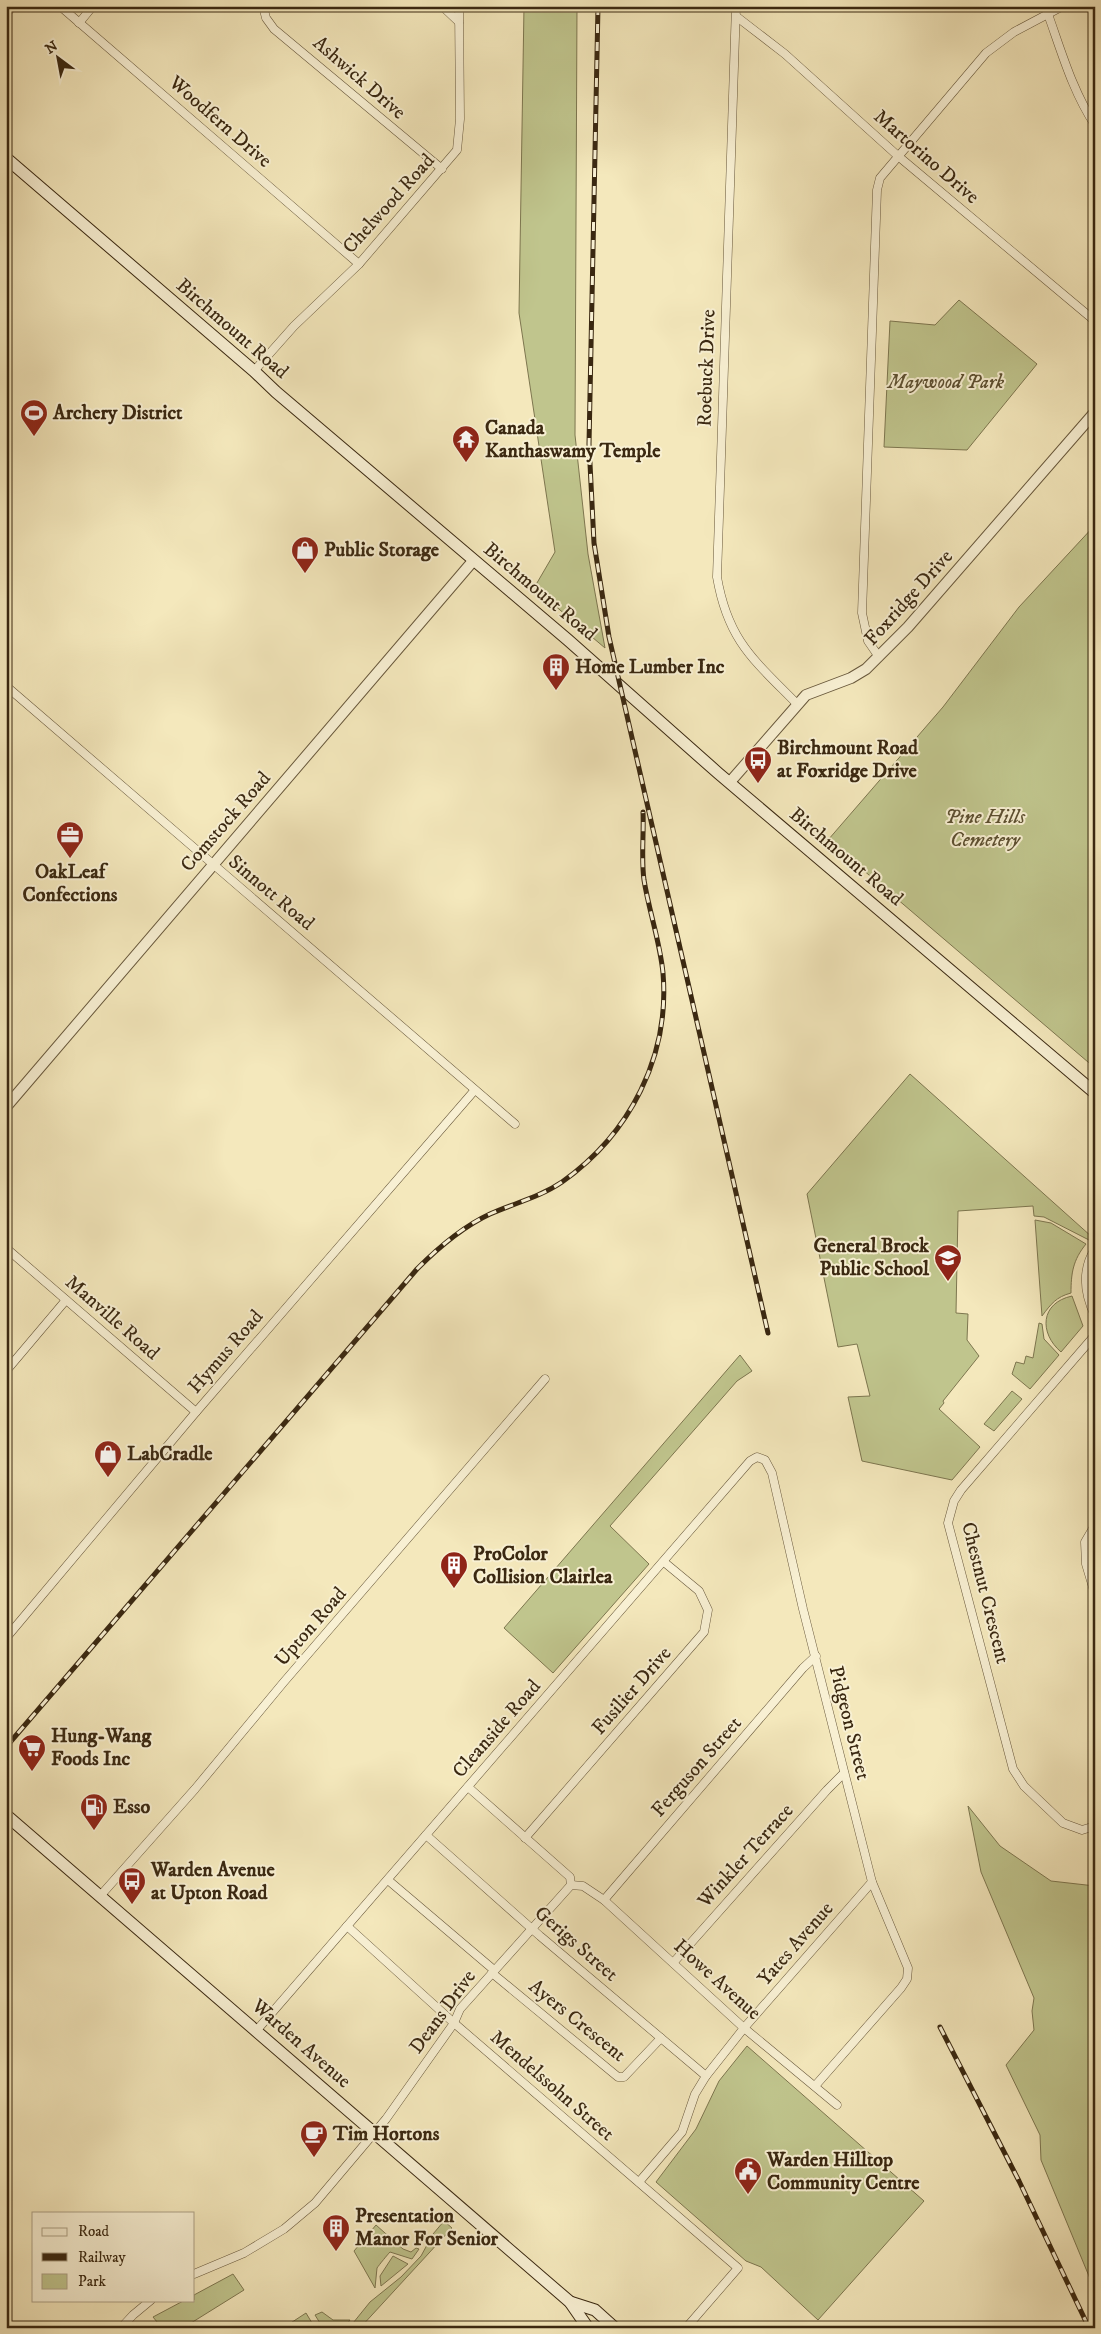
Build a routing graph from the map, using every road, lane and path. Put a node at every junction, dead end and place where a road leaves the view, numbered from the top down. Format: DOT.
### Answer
graph roads {
  1 [pos="13,6"];
  2 [pos="60,6"];
  3 [pos="93,6"];
  4 [pos="263,6"];
  5 [pos="442,6"];
  6 [pos="459,6"];
  7 [pos="736,6"];
  8 [pos="1045,6"];
  9 [pos="1063,6"];
  10 [pos="6,14"];
  11 [pos="1048,15"];
  12 [pos="737,17"];
  13 [pos="459,22"];
  14 [pos="79,23"];
  15 [pos="1095,125"];
  16 [pos="898,156"];
  17 [pos="6,158"];
  18 [pos="442,169"];
  19 [pos="358,264"];
  20 [pos="1095,321"];
  21 [pos="254,371"];
  22 [pos="1095,412"];
  23 [pos="473,561"];
  24 [pos="879,657"];
  25 [pos="6,686"];
  26 [pos="797,704"];
  27 [pos="730,782"];
  28 [pos="213,865"];
  29 [pos="474,1091"];
  30 [pos="1095,1093"];
  31 [pos="6,1106"];
  32 [pos="515,1124"];
  33 [pos="6,1248"];
  34 [pos="1095,1249"];
  35 [pos="66,1300"];
  36 [pos="1095,1316"];
  37 [pos="1095,1335"];
  38 [pos="6,1371"];
  39 [pos="545,1379"];
  40 [pos="196,1412"];
  41 [pos="765,1460"];
  42 [pos="1095,1525"];
  43 [pos="664,1562"];
  44 [pos="1095,1594"];
  45 [pos="6,1638"];
  46 [pos="816,1656"];
  47 [pos="844,1773"];
  48 [pos="468,1787"];
  49 [pos="6,1815"];
  50 [pos="1095,1826"];
  51 [pos="426,1835"];
  52 [pos="525,1838"];
  53 [pos="388,1880"];
  54 [pos="872,1882"];
  55 [pos="571,1885"];
  56 [pos="101,1895"];
  57 [pos="604,1900"];
  58 [pos="346,1926"];
  59 [pos="532,1928"];
  60 [pos="673,1962"];
  61 [pos="493,1971"];
  62 [pos="454,2023"];
  63 [pos="744,2028"];
  64 [pos="257,2030"];
  65 [pos="661,2038"];
  66 [pos="706,2076"];
  67 [pos="815,2086"];
  68 [pos="837,2105"];
  69 [pos="374,2133"];
  70 [pos="639,2182"];
  71 [pos="195,2274"];
  72 [pos="149,2302"];
  73 [pos="570,2302"];
  74 [pos="121,2328"];
  75 [pos="588,2328"];
  76 [pos="615,2328"];
  77 [pos="686,2328"];
  1 -- 10 [label="street"];
  2 -- 14 [label="street, Woodfern Drive"];
  3 -- 14 [label="street"];
  4 -- 18 [label="street, Ashwick Drive"];
  5 -- 13 [label="street"];
  6 -- 13 [label="street, Chelwood Road"];
  7 -- 12 [label="street, Roebuck Drive"];
  8 -- 11 [label="street"];
  9 -- 11 [label="street"];
  11 -- 15 [label="street"];
  11 -- 16 [label="street"];
  12 -- 16 [label="street, Martorino Drive"];
  12 -- 26 [label="street, Roebuck Drive"];
  13 -- 18 [label="street, Chelwood Road"];
  14 -- 19 [label="street, Woodfern Drive"];
  16 -- 20 [label="street, Martorino Drive"];
  16 -- 24 [label="street"];
  17 -- 21 [label="main road, Birchmount Road"];
  18 -- 19 [label="street, Chelwood Road"];
  19 -- 21 [label="street, Chelwood Road"];
  21 -- 23 [label="main road, Birchmount Road"];
  22 -- 24 [label="street, Foxridge Drive"];
  23 -- 27 [label="main road, Birchmount Road"];
  23 -- 28 [label="street, Comstock Road"];
  24 -- 26 [label="street, Foxridge Drive"];
  25 -- 28 [label="street, Sinnott Road"];
  26 -- 27 [label="street, Foxridge Drive"];
  27 -- 30 [label="main road, Birchmount Road"];
  28 -- 29 [label="street, Sinnott Road"];
  28 -- 31 [label="street, Comstock Road"];
  29 -- 32 [label="street, Sinnott Road"];
  29 -- 40 [label="street, Hymus Road"];
  33 -- 35 [label="street, Manville Road"];
  34 -- 36 [label="street"];
  35 -- 38 [label="street"];
  35 -- 40 [label="street, Manville Road"];
  37 -- 50 [label="street, Chestnut Crescent"];
  39 -- 56 [label="street, Upton Road"];
  40 -- 45 [label="street, Hymus Road"];
  41 -- 43 [label="street, Cleanside Road"];
  41 -- 46 [label="street, Pidgeon Street"];
  42 -- 44 [label="street"];
  43 -- 48 [label="street, Cleanside Road"];
  43 -- 52 [label="street, Fusilier Drive"];
  46 -- 47 [label="street, Pidgeon Street"];
  46 -- 57 [label="street, Ferguson Street"];
  47 -- 54 [label="street, Pidgeon Street"];
  47 -- 60 [label="street, Winkler Terrace"];
  48 -- 51 [label="street, Cleanside Road"];
  48 -- 52 [label="street"];
  49 -- 56 [label="main road, Warden Avenue"];
  51 -- 53 [label="street, Cleanside Road"];
  51 -- 59 [label="street, Gerigs Street"];
  52 -- 55 [label="street"];
  53 -- 58 [label="street, Cleanside Road"];
  53 -- 61 [label="street, Ayers Crescent"];
  54 -- 63 [label="street, Yates Avenue"];
  54 -- 67 [label="street, Pidgeon Street"];
  55 -- 57 [label="street, Howe Avenue"];
  55 -- 59 [label="street, Deans Drive"];
  56 -- 64 [label="main road, Warden Avenue"];
  57 -- 60 [label="street, Howe Avenue"];
  58 -- 62 [label="street, Mendelssohn Street"];
  58 -- 64 [label="street, Cleanside Road"];
  59 -- 61 [label="street, Deans Drive"];
  59 -- 65 [label="street, Gerigs Street"];
  60 -- 63 [label="street, Howe Avenue"];
  61 -- 62 [label="street, Deans Drive"];
  61 -- 65 [label="street, Ayers Crescent"];
  62 -- 69 [label="street, Deans Drive"];
  62 -- 70 [label="street, Mendelssohn Street"];
  63 -- 66 [label="street, Yates Avenue"];
  63 -- 67 [label="street, Howe Avenue"];
  64 -- 69 [label="main road, Warden Avenue"];
  65 -- 66 [label="street, Gerigs Street"];
  66 -- 70 [label="street, Yates Avenue"];
  67 -- 68 [label="street, Howe Avenue"];
  69 -- 71 [label="street, Deans Drive"];
  69 -- 73 [label="main road, Warden Avenue"];
  70 -- 77 [label="street, Mendelssohn Street"];
  72 -- 74 [label="street"];
  73 -- 75 [label="main road, Warden Avenue"];
  73 -- 76 [label="main road, Warden Avenue"];
}
